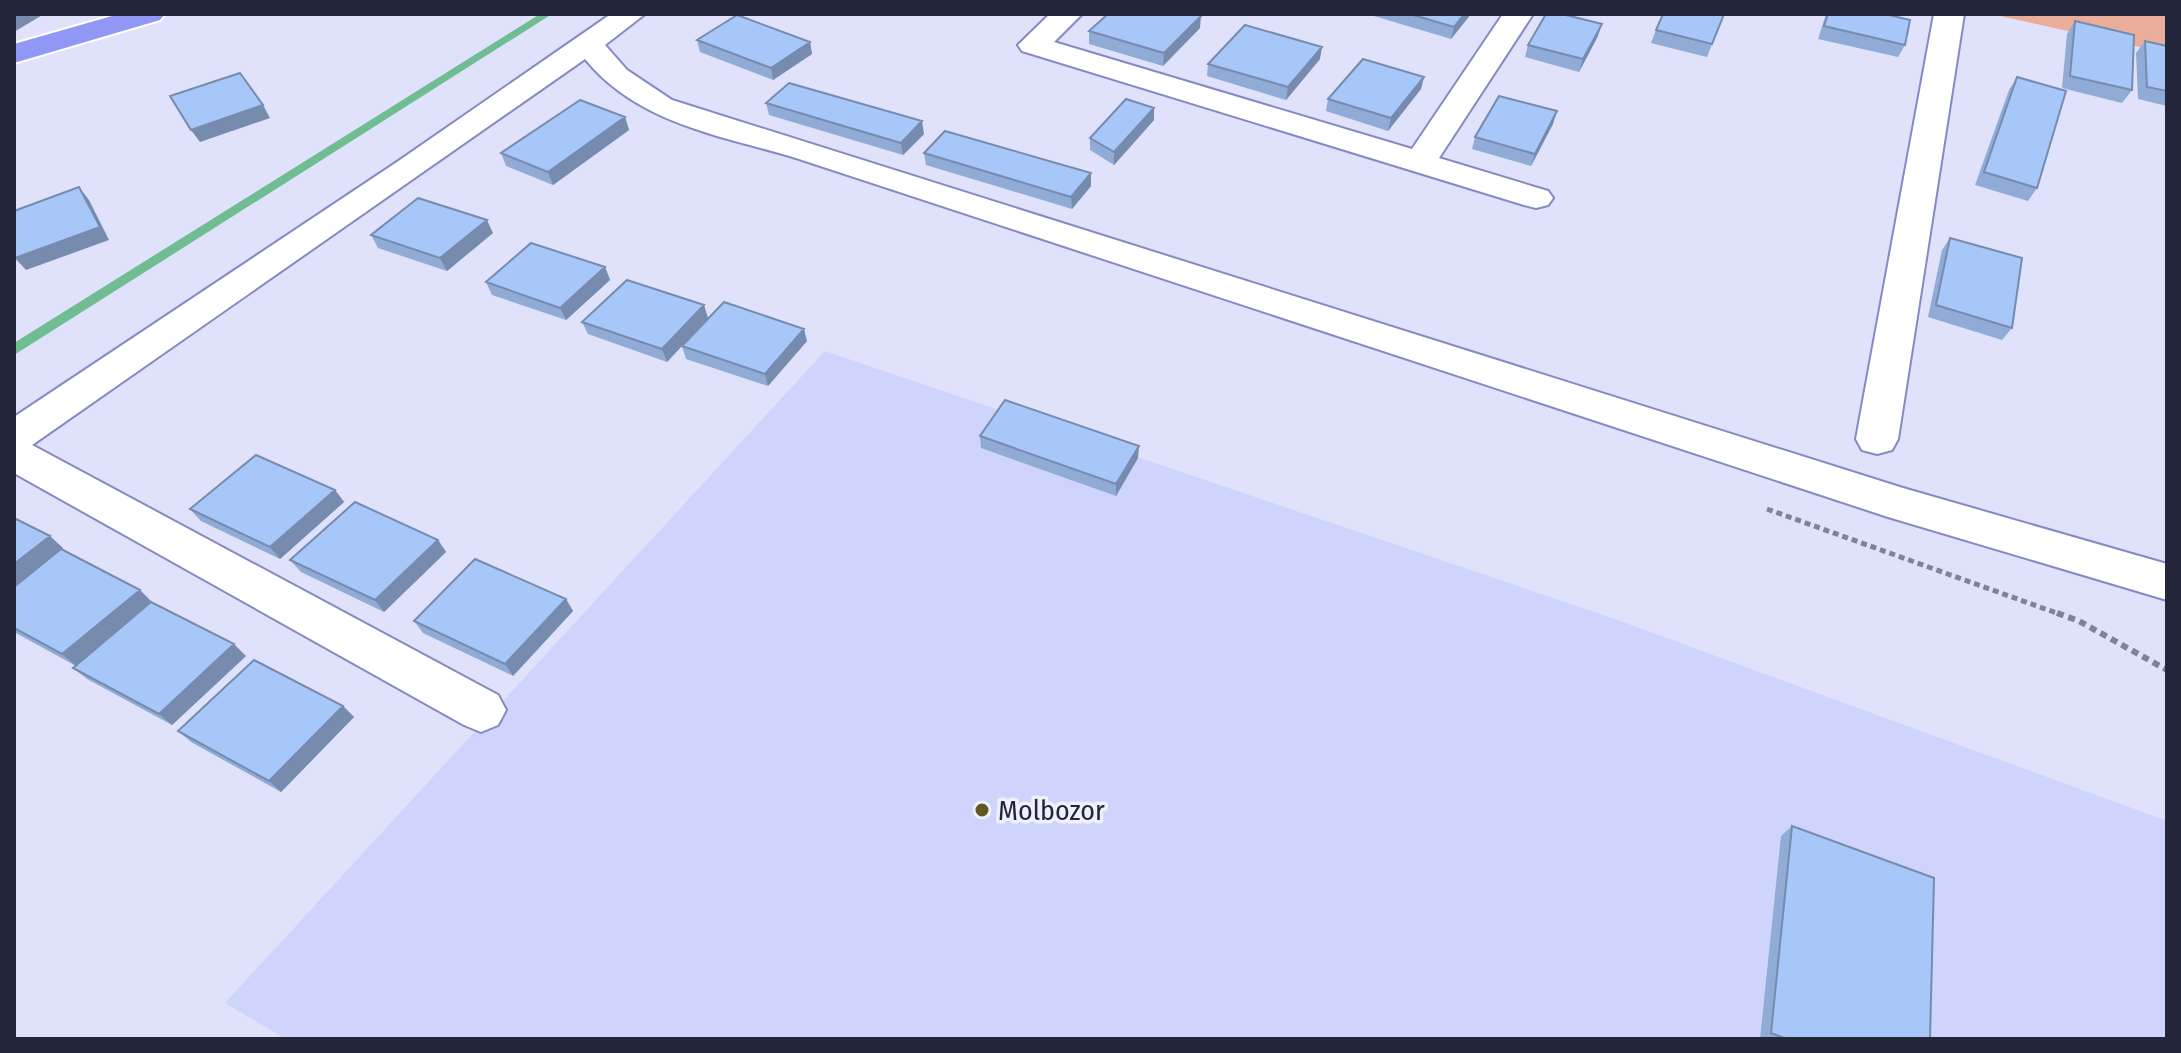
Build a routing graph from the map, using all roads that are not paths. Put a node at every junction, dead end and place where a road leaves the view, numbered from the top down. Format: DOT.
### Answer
graph roads {
  1 [pos="150,14"];
  2 [pos="630,14"];
  3 [pos="1067,14"];
  4 [pos="1518,14"];
  5 [pos="1949,14"];
  6 [pos="587,42"];
  7 [pos="14,54"];
  8 [pos="1419,163"];
  9 [pos="1536,198"];
  10 [pos="14,437"];
  11 [pos="1877,439"];
  12 [pos="14,454"];
  13 [pos="2167,582"];
  14 [pos="481,710"];
  1 -- 7 [label="highway"];
  2 -- 6 [label="street"];
  3 -- 8 [label="street"];
  4 -- 8 [label="street"];
  5 -- 11 [label="street"];
  6 -- 10 [label="street"];
  6 -- 13 [label="street"];
  8 -- 9 [label="street"];
  12 -- 14 [label="street"];
}
